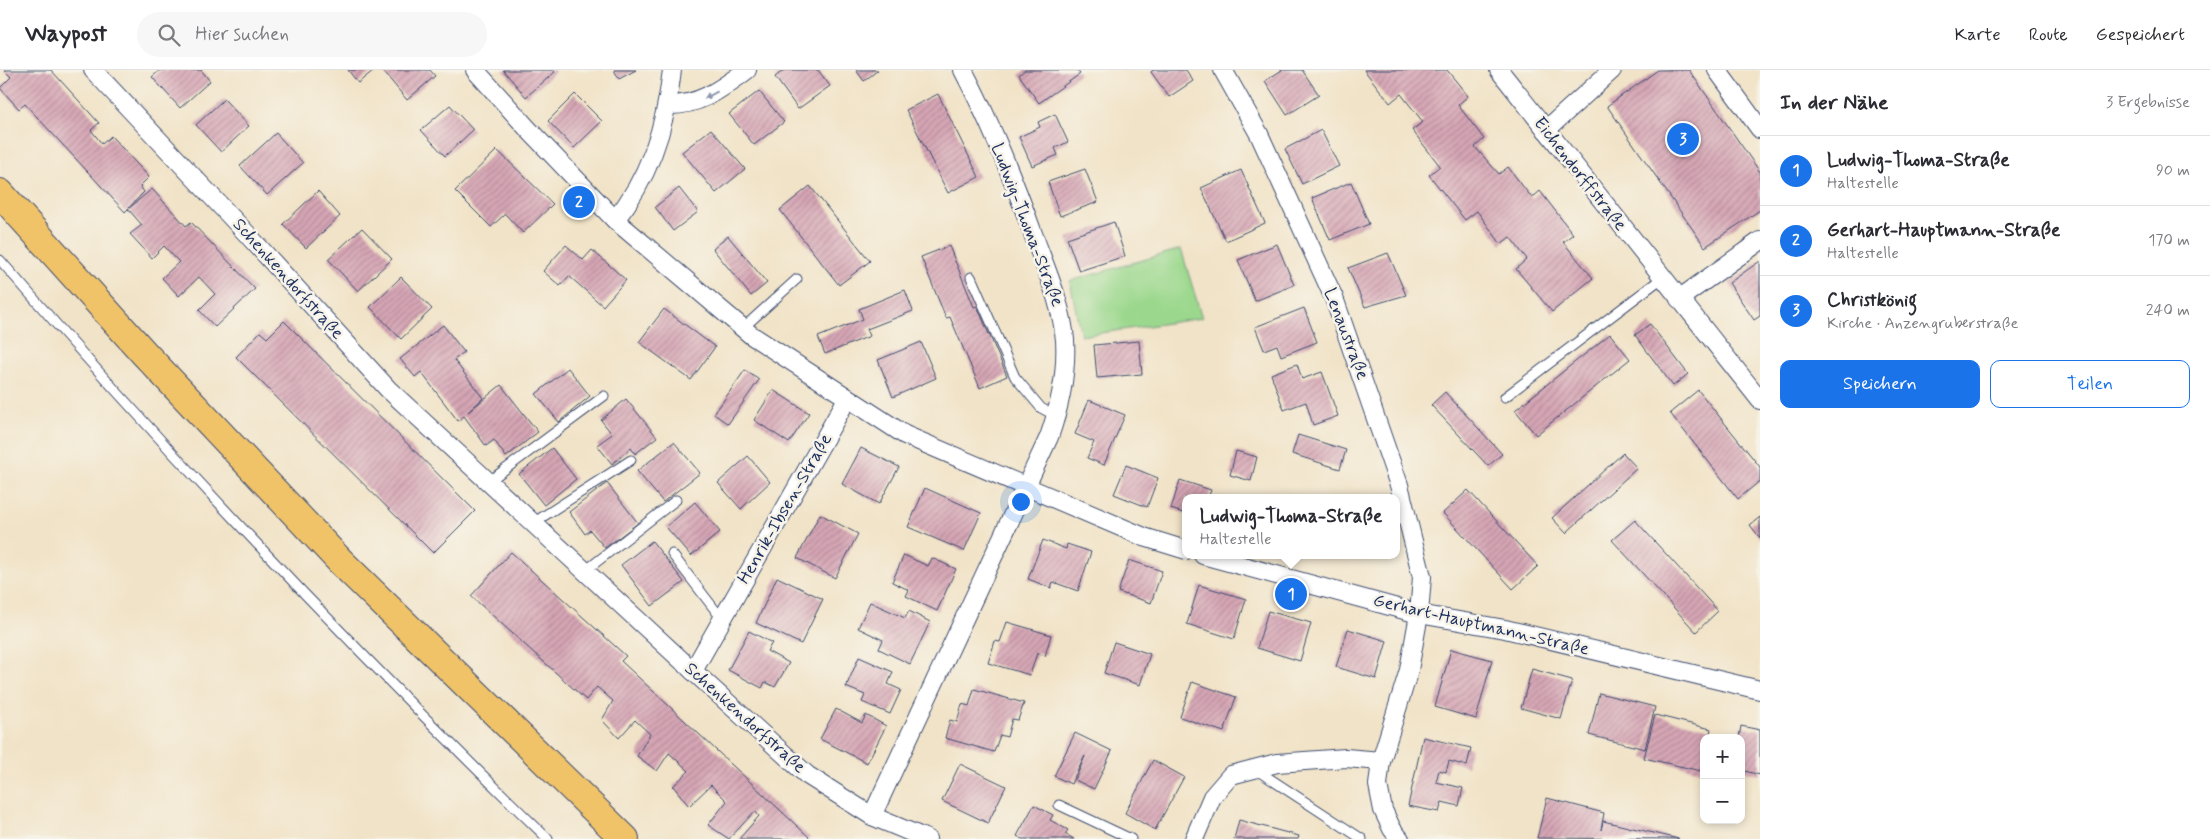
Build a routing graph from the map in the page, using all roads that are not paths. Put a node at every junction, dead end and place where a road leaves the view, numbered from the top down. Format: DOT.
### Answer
graph roads {
  1 [pos="93,70"];
  2 [pos="475,70"];
  3 [pos="672,70"];
  4 [pos="747,70"];
  5 [pos="1223,70"];
  6 [pos="1499,70"];
  7 [pos="1612,70"];
  8 [pos="1716,70"];
  9 [pos="966,71"];
  10 [pos="668,105"];
  11 [pos="1760,129"];
  12 [pos="1546,130"];
  13 [pos="0,193"];
  14 [pos="615,220"];
  15 [pos="1760,241"];
  16 [pos="0,260"];
  17 [pos="971,277"];
  18 [pos="1662,278"];
  19 [pos="797,279"];
  20 [pos="1679,300"];
  21 [pos="743,328"];
  22 [pos="604,396"];
  23 [pos="1505,397"];
  24 [pos="847,399"];
  25 [pos="1760,400"];
  26 [pos="1056,416"];
  27 [pos="631,460"];
  28 [pos="488,482"];
  29 [pos="1025,488"];
  30 [pos="676,500"];
  31 [pos="533,523"];
  32 [pos="1182,549"];
  33 [pos="672,554"];
  34 [pos="1217,559"];
  35 [pos="585,571"];
  36 [pos="1419,614"];
  37 [pos="722,619"];
  38 [pos="693,671"];
  39 [pos="1760,690"];
  40 [pos="1381,761"];
  41 [pos="1252,768"];
  42 [pos="1059,805"];
  43 [pos="872,816"];
  44 [pos="548,839"];
  45 [pos="625,839"];
  46 [pos="925,839"];
  47 [pos="1131,839"];
  48 [pos="1194,839"];
  49 [pos="1362,839"];
  50 [pos="1400,839"];
  1 -- 28 [label="street, Schenkendorfstraße"];
  2 -- 14 [label="street"];
  3 -- 10 [label="street"];
  4 -- 10 [label="street, one-way"];
  5 -- 36 [label="street, Lenaustraße"];
  6 -- 12 [label="street, Eichendorffstraße"];
  7 -- 12 [label="street"];
  8 -- 11 [label="street"];
  9 -- 26 [label="street, Ludwig-Thoma-Straße"];
  10 -- 14 [label="street"];
  12 -- 18 [label="street, Eichendorffstraße"];
  13 -- 45 [label="main road"];
  14 -- 21 [label="street"];
  15 -- 20 [label="street"];
  16 -- 44 [label="lane"];
  17 -- 26 [label="lane"];
  18 -- 20 [label="street, Eichendorffstraße"];
  18 -- 23 [label="lane"];
  19 -- 21 [label="lane"];
  20 -- 25 [label="street, Eichendorffstraße"];
  21 -- 24 [label="street"];
  22 -- 28 [label="lane"];
  24 -- 29 [label="street"];
  24 -- 37 [label="street, Henrik-Ibsen-Straße"];
  26 -- 29 [label="street, Ludwig-Thoma-Straße"];
  27 -- 31 [label="lane"];
  28 -- 31 [label="street, Schenkendorfstraße"];
  29 -- 32 [label="street"];
  29 -- 43 [label="street, Ludwig-Thoma-Straße"];
  30 -- 35 [label="lane"];
  31 -- 35 [label="street, Schenkendorfstraße"];
  33 -- 37 [label="lane"];
  34 -- 36 [label="street, Gerhart-Hauptmann-Straße"];
  35 -- 38 [label="street, Schenkendorfstraße"];
  36 -- 39 [label="street, Gerhart-Hauptmann-Straße"];
  36 -- 40 [label="street, Lenaustraße"];
  37 -- 38 [label="street, Henrik-Ibsen-Straße"];
  38 -- 43 [label="street, Schenkendorfstraße"];
  40 -- 41 [label="street"];
  40 -- 50 [label="street, Lenaustraße"];
  41 -- 48 [label="street"];
  41 -- 49 [label="lane"];
  42 -- 47 [label="lane"];
  43 -- 46 [label="street, Schenkendorfstraße"];
}
